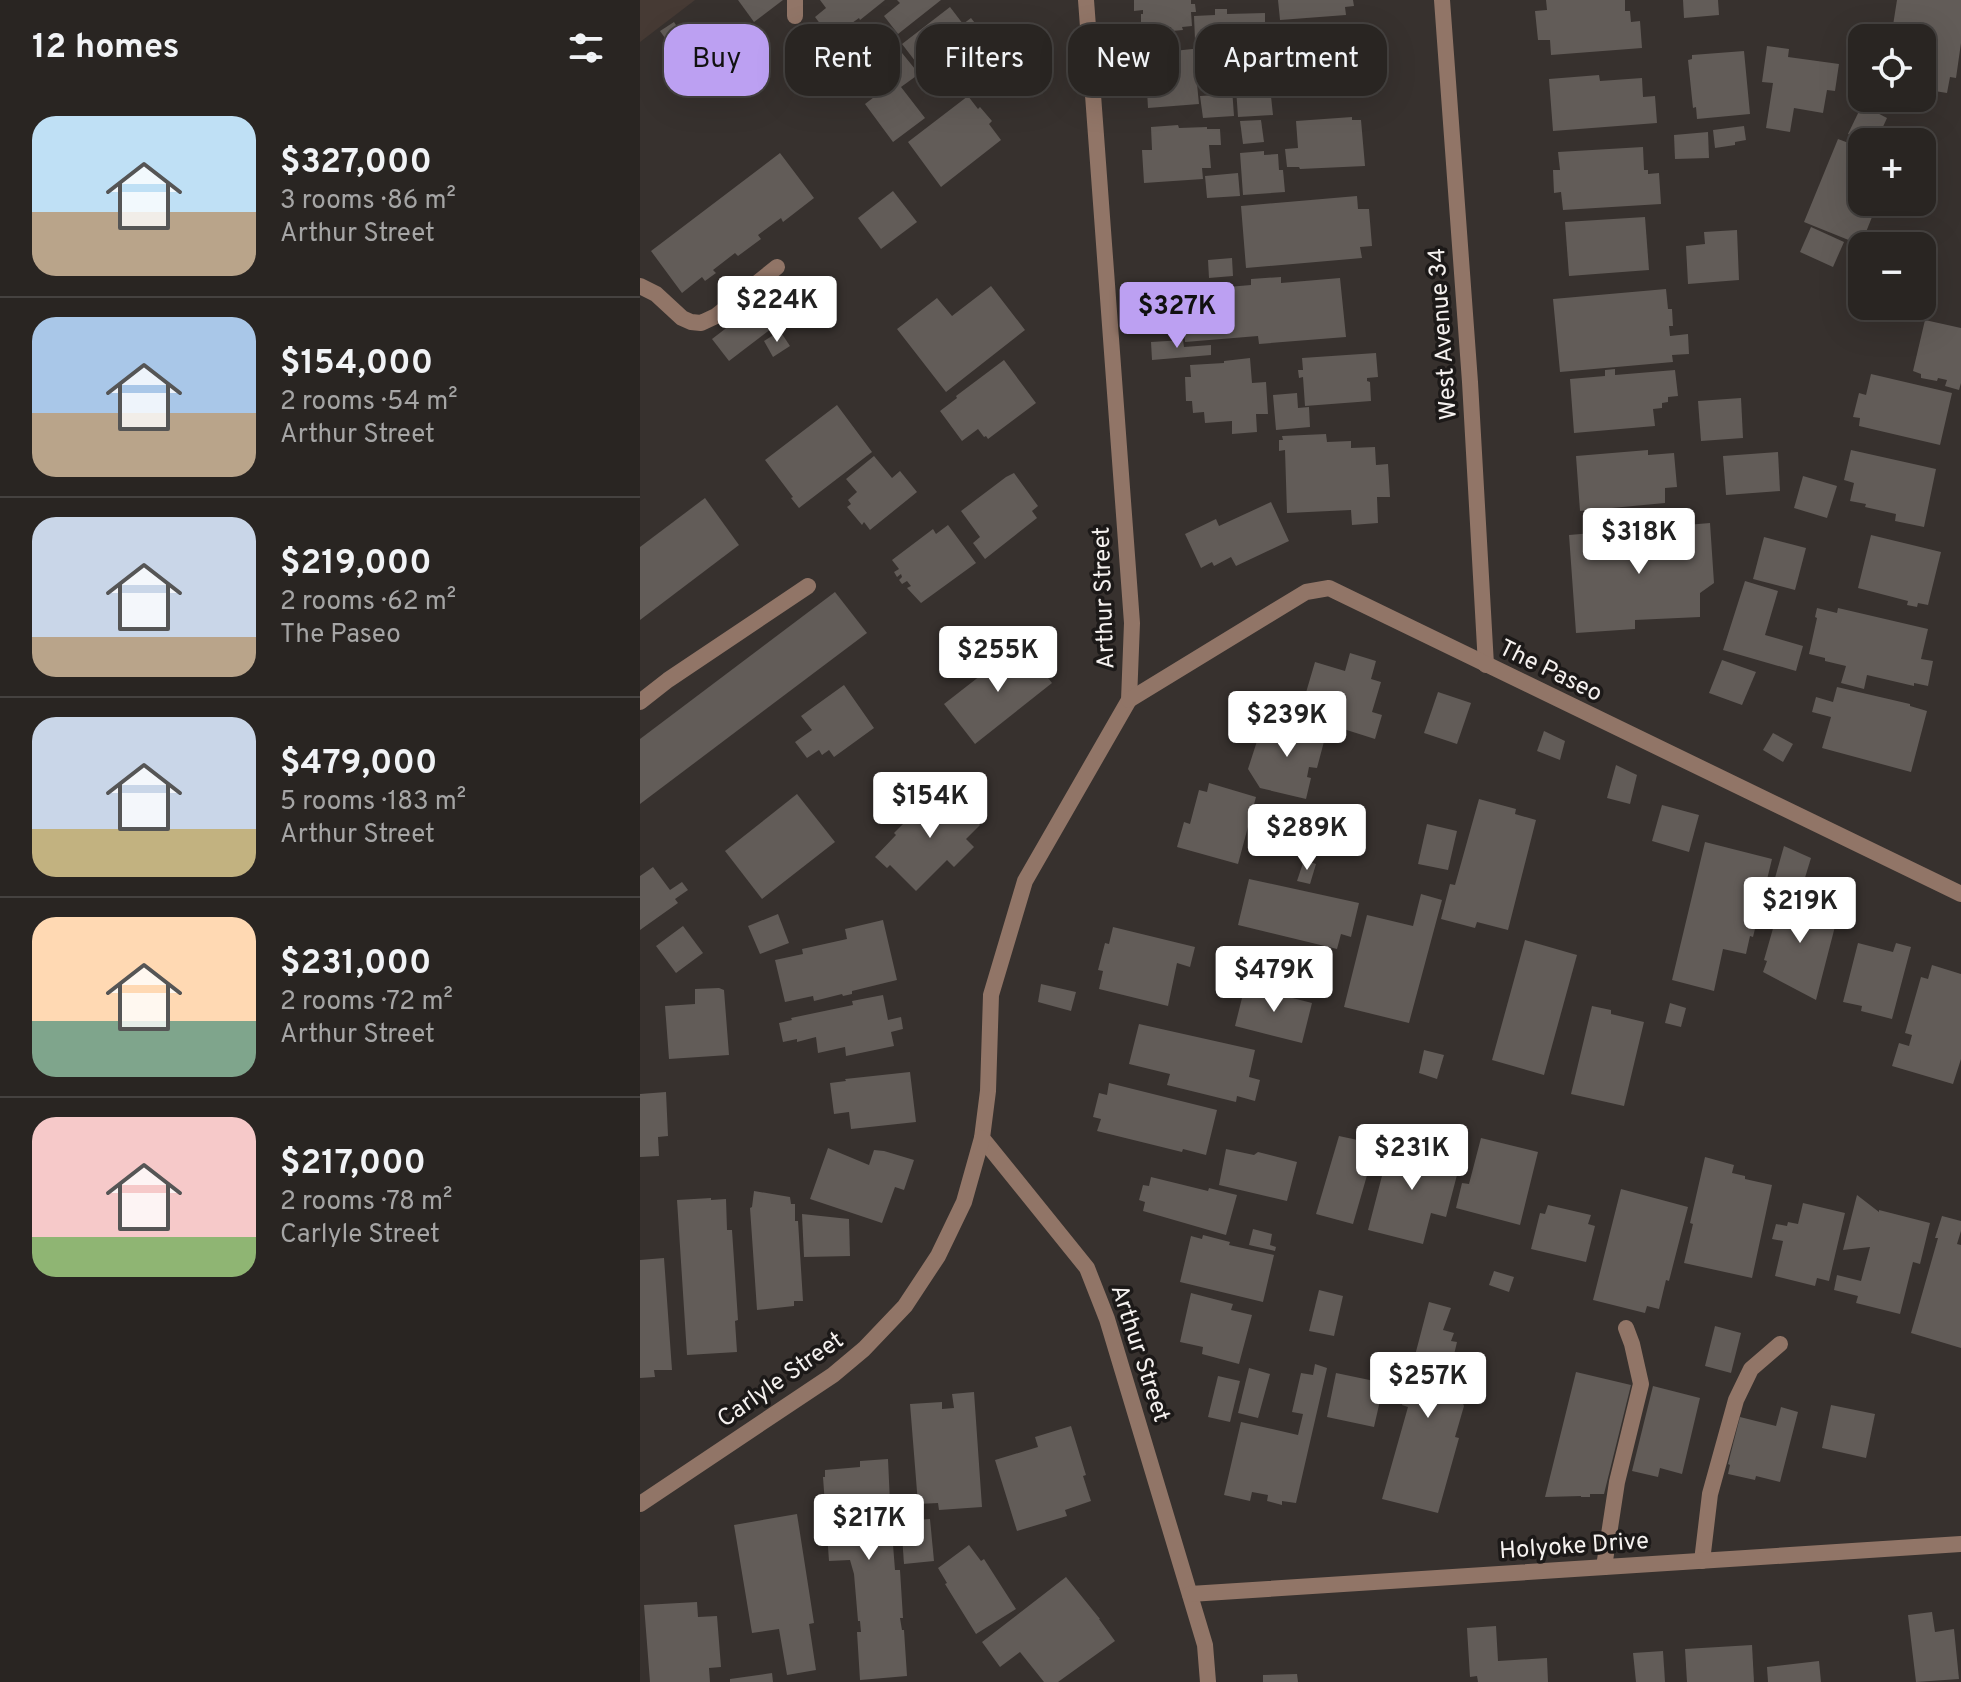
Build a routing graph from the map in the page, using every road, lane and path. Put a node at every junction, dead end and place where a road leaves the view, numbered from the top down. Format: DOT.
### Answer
graph roads {
  1 [pos="1086,0"];
  2 [pos="1442,0"];
  3 [pos="777,267"];
  4 [pos="640,286"];
  5 [pos="808,586"];
  6 [pos="1486,665"];
  7 [pos="1129,700"];
  8 [pos="640,702"];
  9 [pos="1961,894"];
  10 [pos="982,1138"];
  11 [pos="1626,1328"];
  12 [pos="1780,1344"];
  13 [pos="640,1504"];
  14 [pos="1961,1544"];
  15 [pos="1702,1561"];
  16 [pos="1604,1567"];
  17 [pos="1190,1594"];
  18 [pos="1208,1682"];
  1 -- 7 [label="street, Arthur Street"];
  2 -- 6 [label="street, West Avenue 34"];
  3 -- 4 [label="street"];
  5 -- 8 [label="street"];
  6 -- 7 [label="street, The Paseo"];
  6 -- 9 [label="street, The Paseo"];
  7 -- 10 [label="street, Arthur Street"];
  10 -- 13 [label="street, Carlyle Street"];
  10 -- 17 [label="street, Arthur Street"];
  11 -- 16 [label="street"];
  12 -- 15 [label="street"];
  14 -- 15 [label="street, Holyoke Drive"];
  15 -- 16 [label="street, Holyoke Drive"];
  16 -- 17 [label="street, Holyoke Drive"];
  17 -- 18 [label="street, Arthur Street"];
}
